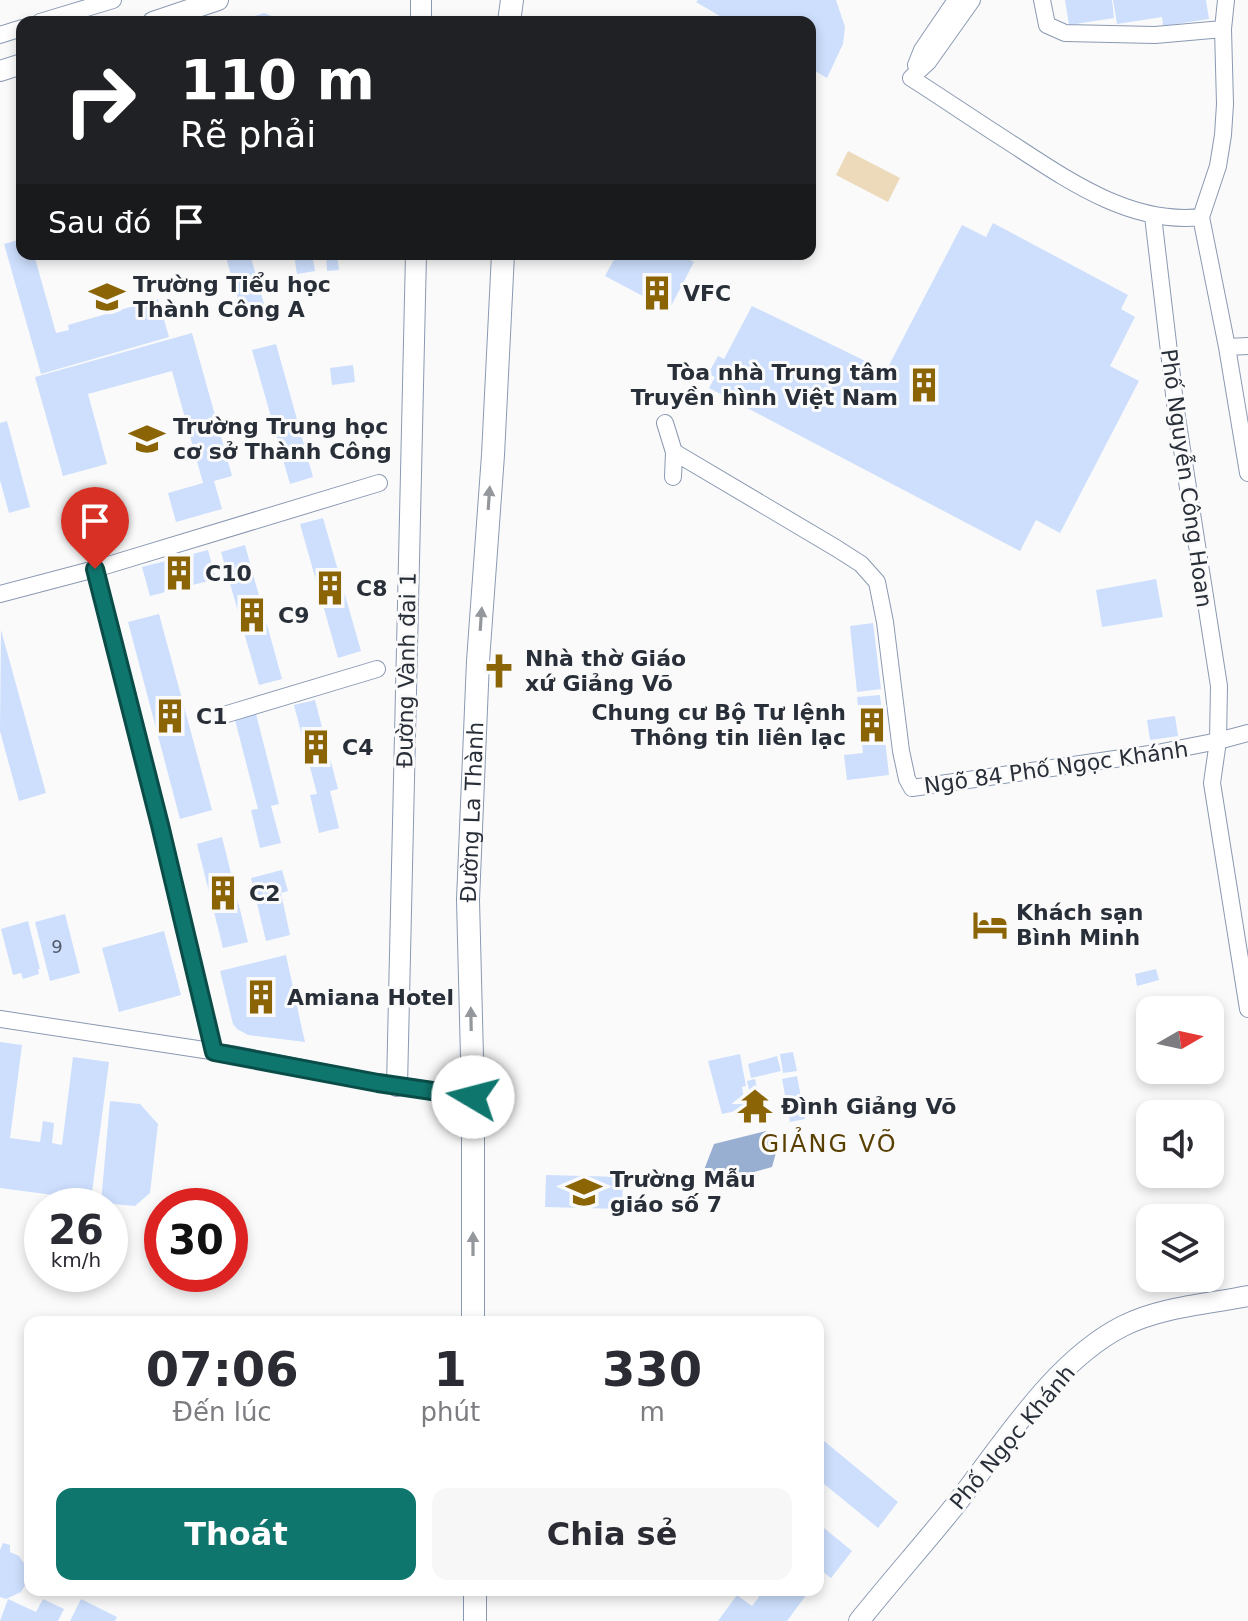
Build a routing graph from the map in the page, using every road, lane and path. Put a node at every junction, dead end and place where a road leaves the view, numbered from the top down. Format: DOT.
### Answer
graph roads {
  1 [pos="113,0"];
  2 [pos="218,0"];
  3 [pos="956,0"];
  4 [pos="972,0"];
  5 [pos="1042,0"];
  6 [pos="1226,0"];
  7 [pos="60,16"];
  8 [pos="171,16"];
  9 [pos="1223,29"];
  10 [pos="911,78"];
  11 [pos="1153,216"];
  12 [pos="1201,217"];
  13 [pos="416,260"];
  14 [pos="503,260"];
  15 [pos="1248,346"];
  16 [pos="1227,347"];
  17 [pos="665,423"];
  18 [pos="674,452"];
  19 [pos="1248,473"];
  20 [pos="673,477"];
  21 [pos="379,483"];
  22 [pos="95,569"];
  23 [pos="0,594"];
  24 [pos="377,669"];
  25 [pos="227,714"];
  26 [pos="1248,733"];
  27 [pos="1218,741"];
  28 [pos="1248,1009"];
  29 [pos="0,1019"];
  30 [pos="214,1052"];
  31 [pos="397,1086"];
  32 [pos="473,1097"];
  33 [pos="1248,1296"];
  34 [pos="473,1316"];
  35 [pos="475,1596"];
  36 [pos="475,1621"];
  37 [pos="859,1621"];
  1 -- 7 [label="street"];
  2 -- 8 [label="street"];
  3 -- 10 [label="street"];
  4 -- 10 [label="street"];
  5 -- 9 [label="street"];
  6 -- 9 [label="street"];
  9 -- 12 [label="street"];
  10 -- 11 [label="street"];
  11 -- 12 [label="street"];
  11 -- 27 [label="street, Phố Nguyễn Công Hoan"];
  12 -- 16 [label="street"];
  13 -- 31 [label="street, Đường Vành đai 1"];
  32 -- 14 [label="main road, Đường La Thành, one-way"];
  15 -- 16 [label="street"];
  16 -- 19 [label="street"];
  17 -- 18 [label="street"];
  18 -- 20 [label="street"];
  18 -- 27 [label="street, Ngõ 84 Phố Ngọc Khánh"];
  21 -- 22 [label="street"];
  22 -- 23 [label="street"];
  22 -- 30 [label="street"];
  24 -- 25 [label="street"];
  26 -- 27 [label="street"];
  27 -- 28 [label="street, Ngõ 84 Phố Ngọc Khánh"];
  29 -- 30 [label="street"];
  30 -- 31 [label="street"];
  31 -- 32 [label="street"];
  34 -- 32 [label="main road, Đường La Thành, one-way"];
  33 -- 37 [label="street, Phố Ngọc Khánh"];
  35 -- 36 [label="main road"];
}
